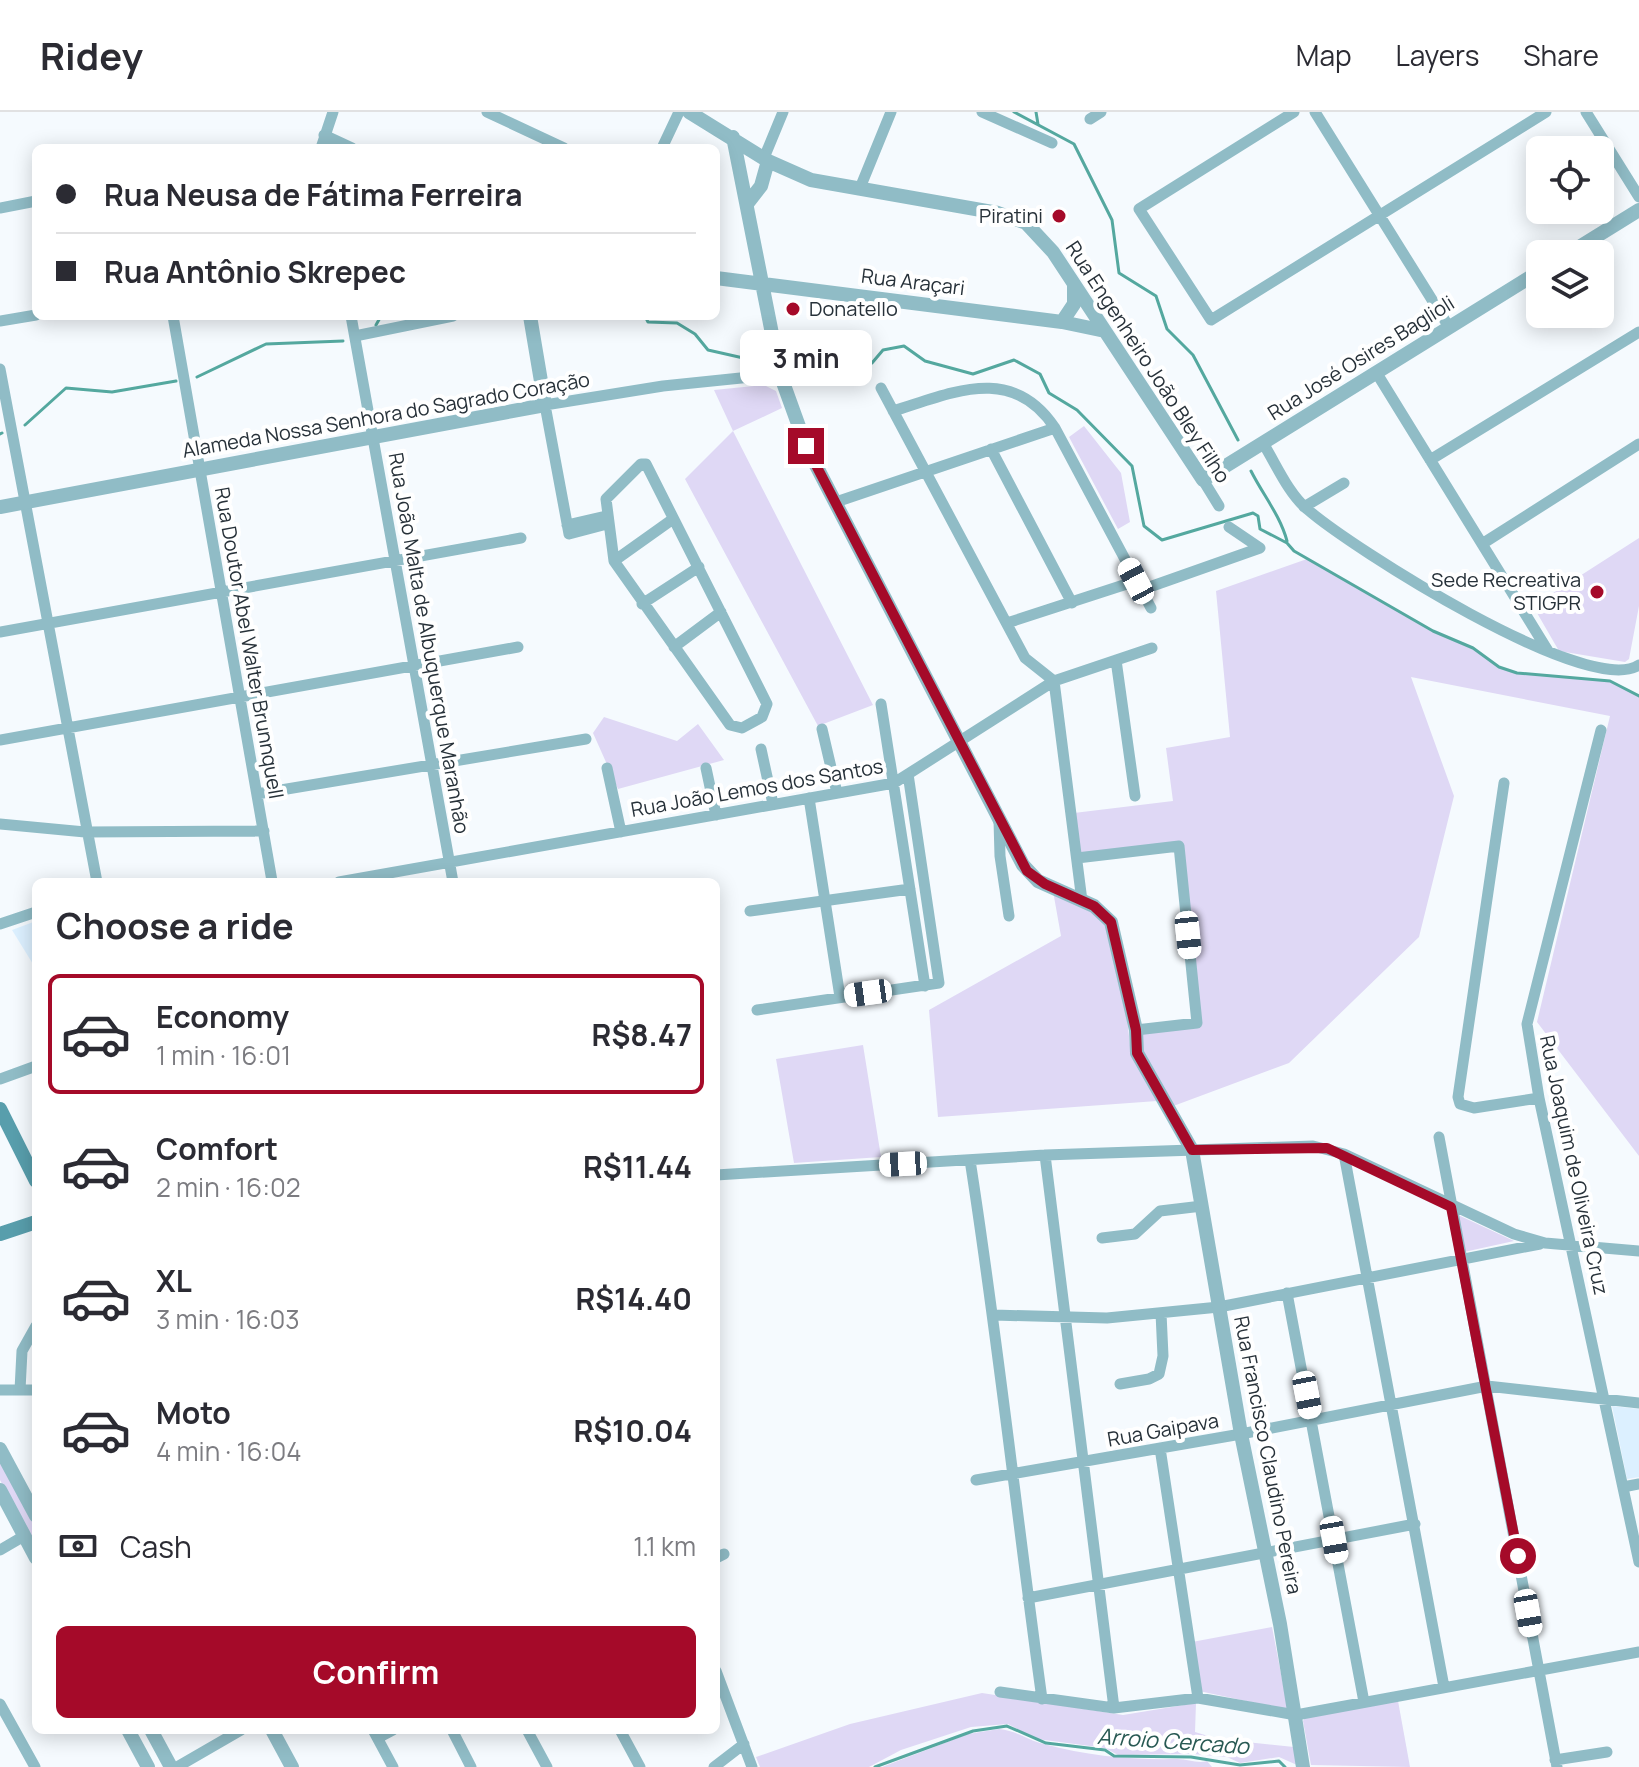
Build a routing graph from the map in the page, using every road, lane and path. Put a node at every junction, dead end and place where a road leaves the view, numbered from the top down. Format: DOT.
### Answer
graph roads {
  1 [pos="333,112"];
  2 [pos="487,112"];
  3 [pos="679,112"];
  4 [pos="689,112"];
  5 [pos="783,112"];
  6 [pos="891,112"];
  7 [pos="982,112"];
  8 [pos="1101,112"];
  9 [pos="1294,112"];
  10 [pos="1315,112"];
  11 [pos="1546,112"];
  12 [pos="1586,112"];
  13 [pos="1090,119"];
  14 [pos="324,135"];
  15 [pos="733,137"];
  16 [pos="1052,143"];
  17 [pos="322,144"];
  18 [pos="343,144"];
  19 [pos="555,144"];
  20 [pos="664,144"];
  21 [pos="766,160"];
  22 [pos="792,172"];
  23 [pos="761,186"];
  24 [pos="860,188"];
  25 [pos="1639,197"];
  26 [pos="32,202"];
  27 [pos="747,204"];
  28 [pos="0,208"];
  29 [pos="1639,210"];
  30 [pos="1379,215"];
  31 [pos="1591,240"];
  32 [pos="720,278"];
  33 [pos="1526,280"];
  34 [pos="762,283"];
  35 [pos="1074,283"];
  36 [pos="32,316"];
  37 [pos="174,320"];
  38 [pos="352,320"];
  39 [pos="433,320"];
  40 [pos="531,320"];
  41 [pos="0,321"];
  42 [pos="1062,322"];
  43 [pos="1449,327"];
  44 [pos="1105,331"];
  45 [pos="1639,332"];
  46 [pos="355,336"];
  47 [pos="0,369"];
  48 [pos="1376,372"];
  49 [pos="780,374"];
  50 [pos="881,388"];
  51 [pos="545,405"];
  52 [pos="893,411"];
  53 [pos="1055,428"];
  54 [pos="373,437"];
  55 [pos="1263,443"];
  56 [pos="1639,444"];
  57 [pos="991,449"];
  58 [pos="1430,460"];
  59 [pos="200,470"];
  60 [pos="925,472"];
  61 [pos="1203,480"];
  62 [pos="1344,483"];
  63 [pos="836,502"];
  64 [pos="24,503"];
  65 [pos="1219,506"];
  66 [pos="0,507"];
  67 [pos="1304,507"];
  68 [pos="673,519"];
  69 [pos="606,520"];
  70 [pos="1229,527"];
  71 [pos="521,538"];
  72 [pos="1482,544"];
  73 [pos="396,560"];
  74 [pos="614,561"];
  75 [pos="699,567"];
  76 [pos="1138,586"];
  77 [pos="221,592"];
  78 [pos="1072,603"];
  79 [pos="642,604"];
  80 [pos="1151,608"];
  81 [pos="721,612"];
  82 [pos="47,623"];
  83 [pos="1007,623"];
  84 [pos="0,632"];
  85 [pos="518,647"];
  86 [pos="674,647"];
  87 [pos="1152,648"];
  88 [pos="1549,652"];
  89 [pos="1116,660"];
  90 [pos="1639,665"];
  91 [pos="415,666"];
  92 [pos="1054,681"];
  93 [pos="240,697"];
  94 [pos="881,704"];
  95 [pos="66,729"];
  96 [pos="822,729"];
  97 [pos="1601,730"];
  98 [pos="586,739"];
  99 [pos="0,740"];
  100 [pos="960,740"];
  101 [pos="761,749"];
  102 [pos="433,764"];
  103 [pos="607,768"];
  104 [pos="706,768"];
  105 [pos="908,774"];
  106 [pos="894,783"];
  107 [pos="1504,783"];
  108 [pos="837,793"];
  109 [pos="257,794"];
  110 [pos="1135,796"];
  111 [pos="809,798"];
  112 [pos="773,804"];
  113 [pos="716,815"];
  114 [pos="999,820"];
  115 [pos="0,824"];
  116 [pos="264,831"];
  117 [pos="85,832"];
  118 [pos="621,832"];
  119 [pos="918,845"];
  120 [pos="904,848"];
  121 [pos="1077,858"];
  122 [pos="451,862"];
  123 [pos="96,878"];
  124 [pos="272,878"];
  125 [pos="361,878"];
  126 [pos="453,878"];
  127 [pos="910,889"];
  128 [pos="825,900"];
  129 [pos="1082,901"];
  130 [pos="750,911"];
  131 [pos="32,913"];
  132 [pos="1009,916"];
  133 [pos="0,924"];
  134 [pos="925,986"];
  135 [pos="840,997"];
  136 [pos="757,1010"];
  137 [pos="1136,1030"];
  138 [pos="32,1067"];
  139 [pos="0,1079"];
  140 [pos="1539,1098"];
  141 [pos="0,1109"];
  142 [pos="1439,1137"];
  143 [pos="1192,1150"];
  144 [pos="1344,1154"];
  145 [pos="1045,1155"];
  146 [pos="970,1160"];
  147 [pos="32,1173"];
  148 [pos="720,1175"];
  149 [pos="1202,1206"];
  150 [pos="1451,1207"];
  151 [pos="32,1223"];
  152 [pos="0,1234"];
  153 [pos="1102,1238"];
  154 [pos="1545,1243"];
  155 [pos="1572,1244"];
  156 [pos="1639,1251"];
  157 [pos="1463,1258"];
  158 [pos="1366,1277"];
  159 [pos="1287,1293"];
  160 [pos="1219,1307"];
  161 [pos="1161,1313"];
  162 [pos="994,1315"];
  163 [pos="1067,1317"];
  164 [pos="32,1333"];
  165 [pos="1120,1384"];
  166 [pos="1487,1386"];
  167 [pos="0,1390"];
  168 [pos="20,1390"];
  169 [pos="32,1390"];
  170 [pos="1605,1399"];
  171 [pos="1639,1403"];
  172 [pos="1394,1404"];
  173 [pos="1312,1420"];
  174 [pos="1241,1434"];
  175 [pos="1160,1448"];
  176 [pos="0,1449"];
  177 [pos="1086,1461"];
  178 [pos="1011,1474"];
  179 [pos="976,1480"];
  180 [pos="1639,1484"];
  181 [pos="1623,1487"];
  182 [pos="0,1490"];
  183 [pos="32,1509"];
  184 [pos="1415,1524"];
  185 [pos="24,1536"];
  186 [pos="1334,1540"];
  187 [pos="0,1550"];
  188 [pos="32,1551"];
  189 [pos="1266,1553"];
  190 [pos="1639,1559"];
  191 [pos="1180,1570"];
  192 [pos="1098,1584"];
  193 [pos="1028,1598"];
  194 [pos="1639,1652"];
  195 [pos="1538,1670"];
  196 [pos="720,1686"];
  197 [pos="1444,1687"];
  198 [pos="1000,1692"];
  199 [pos="1198,1698"];
  200 [pos="1042,1699"];
  201 [pos="1364,1702"];
  202 [pos="0,1704"];
  203 [pos="1114,1708"];
  204 [pos="1296,1715"];
  205 [pos="130,1734"];
  206 [pos="153,1734"];
  207 [pos="234,1734"];
  208 [pos="274,1734"];
  209 [pos="376,1734"];
  210 [pos="454,1734"];
  211 [pos="529,1734"];
  212 [pos="625,1734"];
  213 [pos="744,1744"];
  214 [pos="1607,1752"];
  215 [pos="1302,1764"];
  216 [pos="1556,1764"];
  217 [pos="35,1767"];
  218 [pos="148,1767"];
  219 [pos="174,1767"];
  220 [pos="292,1767"];
  221 [pos="393,1767"];
  222 [pos="471,1767"];
  223 [pos="547,1767"];
  224 [pos="640,1767"];
  225 [pos="714,1767"];
  226 [pos="752,1767"];
  1 -- 14 [label="street"];
  2 -- 19 [label="street"];
  3 -- 20 [label="street"];
  4 -- 15 [label="street, Rua Engenheiro João Bley Filho"];
  5 -- 21 [label="street"];
  6 -- 24 [label="street"];
  7 -- 16 [label="street"];
  8 -- 13 [label="street"];
  9 -- 30 [label="street"];
  10 -- 30 [label="street"];
  11 -- 30 [label="street"];
  12 -- 25 [label="street"];
  14 -- 17 [label="street"];
  14 -- 18 [label="street"];
  15 -- 21 [label="street, Rua Engenheiro João Bley Filho"];
  15 -- 27 [label="street, Rua Francisco Claudino Pereira"];
  21 -- 22 [label="street, Rua Engenheiro João Bley Filho"];
  21 -- 23 [label="street"];
  22 -- 23 [label="street"];
  22 -- 24 [label="street, Rua Engenheiro João Bley Filho"];
  23 -- 27 [label="street"];
  24 -- 35 [label="street, Rua Engenheiro João Bley Filho"];
  26 -- 28 [label="street"];
  27 -- 34 [label="street, Rua Francisco Claudino Pereira"];
  29 -- 31 [label="street"];
  30 -- 43 [label="street"];
  32 -- 34 [label="street, Rua Araçari"];
  33 -- 43 [label="street, Rua José Osires Baglioli"];
  34 -- 42 [label="street, Rua Araçari"];
  34 -- 49 [label="street, Rua Francisco Claudino Pereira"];
  35 -- 42 [label="street"];
  35 -- 44 [label="street, Rua Engenheiro João Bley Filho"];
  36 -- 41 [label="street"];
  37 -- 59 [label="street, Rua Doutor Abel Walter Brunnquell"];
  38 -- 46 [label="street, Rua João Malta de Albuquerque Maranhão"];
  39 -- 46 [label="street"];
  40 -- 51 [label="street"];
  42 -- 44 [label="street, Rua Araçari"];
  43 -- 48 [label="street, Rua José Osires Baglioli"];
  44 -- 61 [label="street, Rua Engenheiro João Bley Filho"];
  45 -- 58 [label="street"];
  46 -- 54 [label="street, Rua João Malta de Albuquerque Maranhão"];
  47 -- 64 [label="street"];
  48 -- 55 [label="street, Rua José Osires Baglioli"];
  48 -- 58 [label="street"];
  49 -- 51 [label="street, Alameda Nossa Senhora do Sagrado Coração"];
  49 -- 63 [label="street, Rua Francisco Claudino Pereira"];
  50 -- 52 [label="street"];
  51 -- 54 [label="street, Alameda Nossa Senhora do Sagrado Coração"];
  51 -- 69 [label="street"];
  52 -- 53 [label="street"];
  52 -- 60 [label="street"];
  53 -- 57 [label="street"];
  53 -- 76 [label="street"];
  54 -- 59 [label="street, Alameda Nossa Senhora do Sagrado Coração"];
  54 -- 73 [label="street, Rua João Malta de Albuquerque Maranhão"];
  55 -- 61 [label="street, Rua José Osires Baglioli"];
  55 -- 67 [label="street"];
  56 -- 72 [label="street"];
  57 -- 60 [label="street"];
  57 -- 78 [label="street"];
  58 -- 72 [label="street"];
  59 -- 64 [label="street, Alameda Nossa Senhora do Sagrado Coração"];
  59 -- 77 [label="street, Rua Doutor Abel Walter Brunnquell"];
  60 -- 63 [label="street"];
  60 -- 83 [label="street"];
  61 -- 65 [label="street, Rua Engenheiro João Bley Filho"];
  62 -- 67 [label="street"];
  63 -- 100 [label="street, Rua Francisco Claudino Pereira"];
  64 -- 66 [label="street, Alameda Nossa Senhora do Sagrado Coração"];
  64 -- 82 [label="street"];
  67 -- 88 [label="street"];
  68 -- 69 [label="street"];
  68 -- 74 [label="street"];
  68 -- 75 [label="street"];
  69 -- 74 [label="street"];
  70 -- 76 [label="street"];
  71 -- 73 [label="street"];
  72 -- 88 [label="street"];
  73 -- 77 [label="street"];
  73 -- 91 [label="street, Rua João Malta de Albuquerque Maranhão"];
  74 -- 79 [label="street"];
  75 -- 79 [label="street"];
  75 -- 81 [label="street"];
  76 -- 78 [label="street"];
  76 -- 80 [label="street"];
  77 -- 82 [label="street"];
  77 -- 93 [label="street, Rua Doutor Abel Walter Brunnquell"];
  78 -- 83 [label="street"];
  79 -- 86 [label="street"];
  81 -- 86 [label="street"];
  81 -- 86 [label="street"];
  82 -- 84 [label="street"];
  82 -- 95 [label="street"];
  83 -- 92 [label="street"];
  85 -- 91 [label="street"];
  87 -- 89 [label="street, Rua João Lemos dos Santos"];
  88 -- 90 [label="street"];
  89 -- 92 [label="street, Rua João Lemos dos Santos"];
  89 -- 110 [label="street"];
  91 -- 93 [label="street"];
  91 -- 102 [label="street, Rua João Malta de Albuquerque Maranhão"];
  92 -- 100 [label="street, Rua João Lemos dos Santos"];
  92 -- 121 [label="street"];
  93 -- 95 [label="street"];
  93 -- 109 [label="street, Rua Doutor Abel Walter Brunnquell"];
  94 -- 106 [label="street"];
  95 -- 99 [label="street"];
  95 -- 117 [label="street"];
  96 -- 108 [label="street"];
  97 -- 140 [label="street, Rua Joaquim de Oliveira Cruz"];
  98 -- 102 [label="street"];
  100 -- 105 [label="street, Rua João Lemos dos Santos"];
  100 -- 114 [label="street, Rua Francisco Claudino Pereira"];
  101 -- 112 [label="street"];
  102 -- 109 [label="street"];
  102 -- 122 [label="street, Rua João Malta de Albuquerque Maranhão"];
  103 -- 118 [label="street"];
  104 -- 113 [label="street"];
  105 -- 106 [label="street, Rua João Lemos dos Santos"];
  105 -- 119 [label="street"];
  106 -- 108 [label="street, Rua João Lemos dos Santos"];
  106 -- 120 [label="street"];
  107 -- 140 [label="street"];
  108 -- 111 [label="street, Rua João Lemos dos Santos"];
  109 -- 116 [label="street, Rua Doutor Abel Walter Brunnquell"];
  111 -- 112 [label="street, Rua João Lemos dos Santos"];
  111 -- 128 [label="street"];
  112 -- 113 [label="street, Rua João Lemos dos Santos"];
  113 -- 118 [label="street, Rua João Lemos dos Santos"];
  114 -- 129 [label="street, Rua Francisco Claudino Pereira"];
  114 -- 132 [label="street"];
  115 -- 117 [label="street"];
  116 -- 117 [label="street"];
  116 -- 124 [label="street, Rua Doutor Abel Walter Brunnquell"];
  117 -- 123 [label="street"];
  118 -- 122 [label="street, Rua João Lemos dos Santos"];
  119 -- 120 [label="street"];
  119 -- 134 [label="street"];
  120 -- 127 [label="street"];
  121 -- 129 [label="street"];
  121 -- 137 [label="street"];
  122 -- 125 [label="street, Rua João Lemos dos Santos"];
  122 -- 126 [label="street, Rua João Malta de Albuquerque Maranhão"];
  127 -- 128 [label="street"];
  127 -- 134 [label="street"];
  128 -- 130 [label="street"];
  128 -- 135 [label="street"];
  129 -- 137 [label="street, Rua Francisco Claudino Pereira"];
  131 -- 133 [label="street"];
  134 -- 135 [label="street"];
  135 -- 136 [label="street"];
  137 -- 143 [label="street, Rua Francisco Claudino Pereira"];
  138 -- 139 [label="street"];
  140 -- 155 [label="street, Rua Joaquim de Oliveira Cruz"];
  141 -- 147 [label="main road"];
  142 -- 150 [label="street"];
  143 -- 144 [label="street"];
  143 -- 145 [label="street"];
  143 -- 149 [label="street, Rua Francisco Claudino Pereira"];
  144 -- 150 [label="street"];
  144 -- 158 [label="street"];
  145 -- 146 [label="street"];
  145 -- 163 [label="street"];
  146 -- 148 [label="street"];
  146 -- 162 [label="street"];
  149 -- 153 [label="street"];
  149 -- 160 [label="street, Rua Francisco Claudino Pereira"];
  150 -- 154 [label="street"];
  150 -- 157 [label="street"];
  151 -- 152 [label="main road"];
  154 -- 155 [label="street"];
  154 -- 157 [label="street"];
  155 -- 156 [label="street"];
  155 -- 170 [label="street, Rua Joaquim de Oliveira Cruz"];
  157 -- 158 [label="street"];
  157 -- 166 [label="street"];
  158 -- 159 [label="street"];
  158 -- 172 [label="street"];
  159 -- 160 [label="street"];
  159 -- 173 [label="street"];
  160 -- 161 [label="street"];
  160 -- 174 [label="street, Rua Francisco Claudino Pereira"];
  161 -- 163 [label="street"];
  161 -- 165 [label="street"];
  162 -- 163 [label="street"];
  162 -- 178 [label="street"];
  163 -- 177 [label="street"];
  164 -- 168 [label="street"];
  166 -- 170 [label="street, Rua Gaipava"];
  166 -- 172 [label="street, Rua Gaipava"];
  166 -- 195 [label="street"];
  167 -- 168 [label="street"];
  168 -- 169 [label="street"];
  170 -- 171 [label="street, Rua Gaipava"];
  170 -- 181 [label="street, Rua Joaquim de Oliveira Cruz"];
  172 -- 173 [label="street, Rua Gaipava"];
  172 -- 184 [label="street"];
  173 -- 174 [label="street, Rua Gaipava"];
  173 -- 186 [label="street"];
  174 -- 175 [label="street, Rua Gaipava"];
  174 -- 189 [label="street, Rua Francisco Claudino Pereira"];
  175 -- 177 [label="street, Rua Gaipava"];
  175 -- 191 [label="street"];
  176 -- 183 [label="street"];
  177 -- 178 [label="street, Rua Gaipava"];
  177 -- 192 [label="street"];
  178 -- 179 [label="street, Rua Gaipava"];
  178 -- 193 [label="street"];
  180 -- 181 [label="street"];
  181 -- 190 [label="street, Rua Joaquim de Oliveira Cruz"];
  182 -- 185 [label="street"];
  184 -- 186 [label="street"];
  184 -- 197 [label="street"];
  185 -- 187 [label="street"];
  185 -- 188 [label="street"];
  186 -- 189 [label="street"];
  186 -- 201 [label="street"];
  189 -- 191 [label="street"];
  189 -- 204 [label="street, Rua Francisco Claudino Pereira"];
  191 -- 192 [label="street"];
  191 -- 199 [label="street"];
  192 -- 193 [label="street"];
  192 -- 203 [label="street"];
  193 -- 200 [label="street"];
  194 -- 195 [label="street"];
  195 -- 197 [label="street"];
  195 -- 216 [label="street"];
  196 -- 213 [label="street"];
  197 -- 201 [label="street"];
  198 -- 200 [label="street"];
  199 -- 203 [label="street"];
  199 -- 204 [label="street"];
  200 -- 203 [label="street"];
  201 -- 204 [label="street"];
  202 -- 217 [label="street"];
  204 -- 215 [label="street, Rua Francisco Claudino Pereira"];
  205 -- 218 [label="street"];
  206 -- 219 [label="street"];
  207 -- 219 [label="street"];
  208 -- 220 [label="street"];
  209 -- 221 [label="street"];
  210 -- 222 [label="street"];
  211 -- 223 [label="street"];
  212 -- 224 [label="street"];
  213 -- 225 [label="street"];
  213 -- 226 [label="street"];
  214 -- 216 [label="street"];
}
